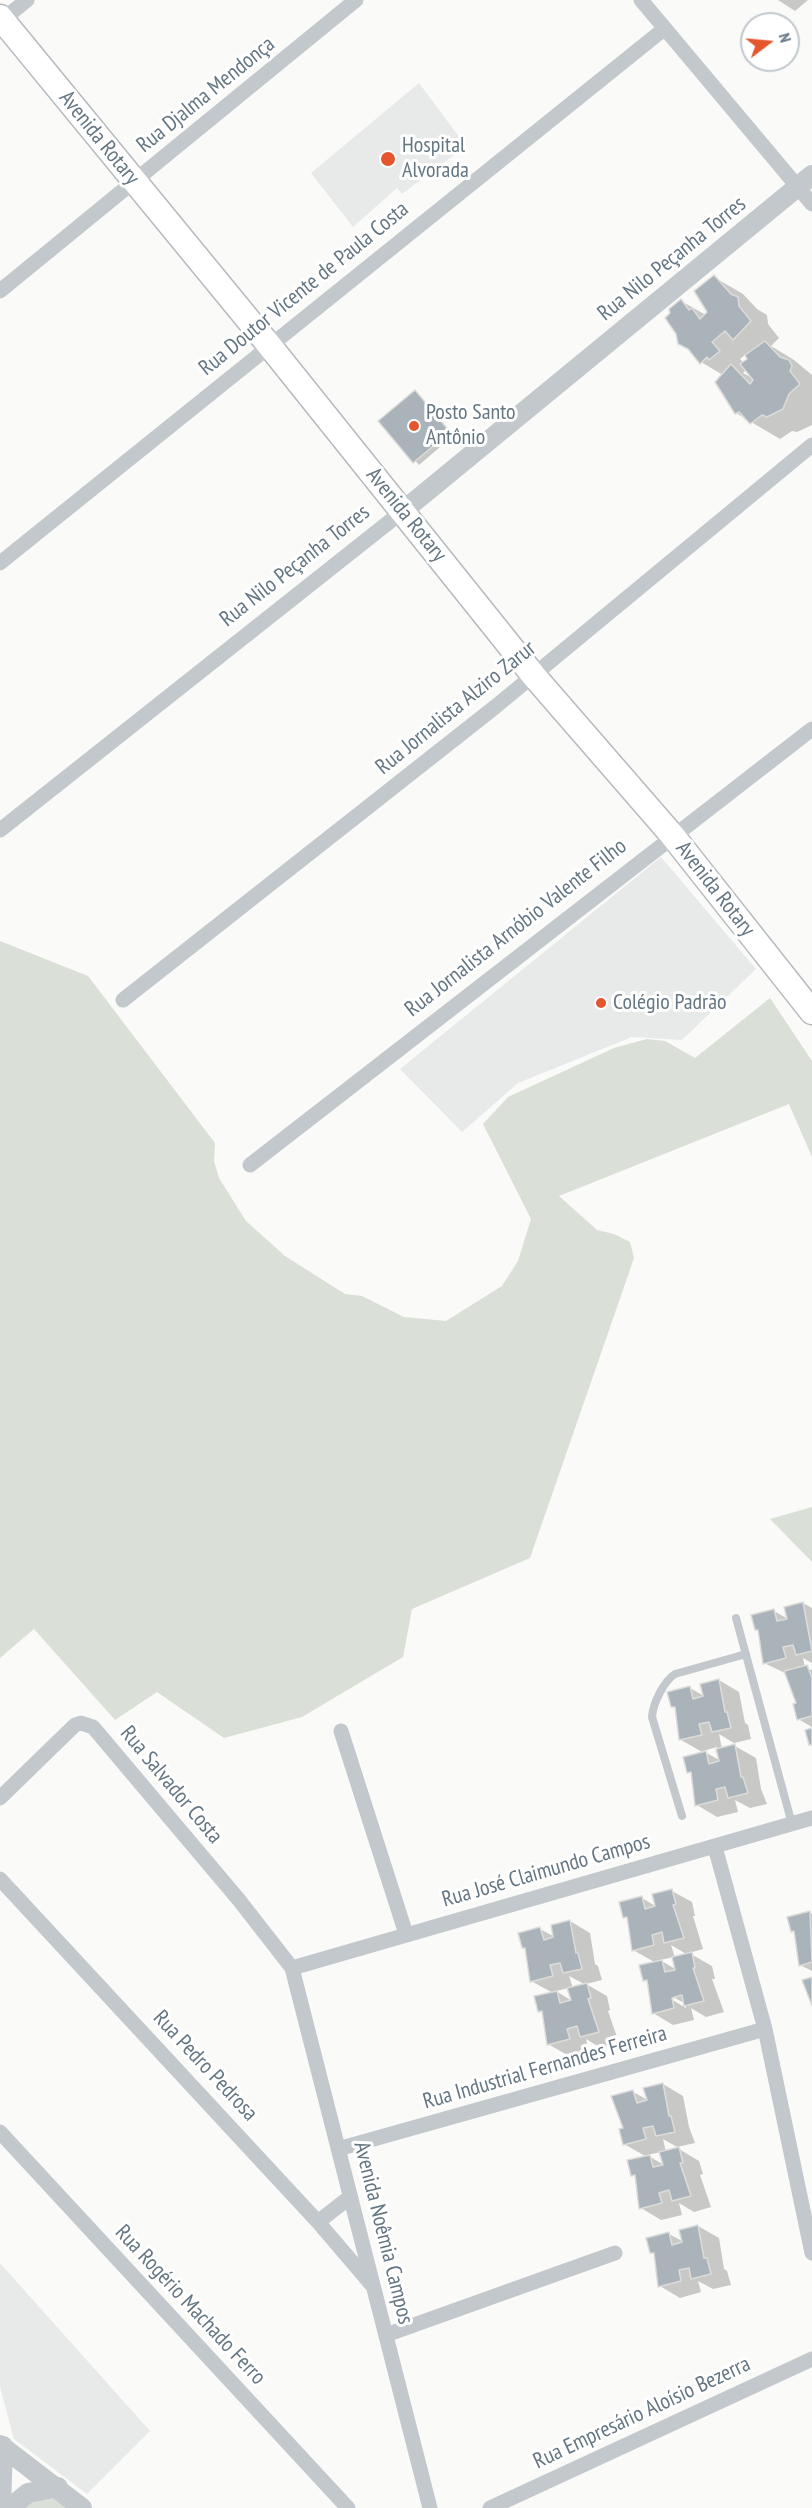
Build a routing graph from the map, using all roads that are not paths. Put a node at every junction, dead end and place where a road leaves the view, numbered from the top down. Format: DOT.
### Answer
graph roads {
  1 [pos="27,0"];
  2 [pos="356,0"];
  3 [pos="641,0"];
  4 [pos="1,19"];
  5 [pos="664,29"];
  6 [pos="805,181"];
  7 [pos="135,182"];
  8 [pos="812,204"];
  9 [pos="0,291"];
  10 [pos="269,345"];
  11 [pos="812,445"];
  12 [pos="403,511"];
  13 [pos="0,563"];
  14 [pos="534,676"];
  15 [pos="812,729"];
  16 [pos="0,830"];
  17 [pos="672,835"];
  18 [pos="123,1000"];
  19 [pos="812,1012"];
  20 [pos="250,1166"];
  21 [pos="736,1618"];
  22 [pos="746,1654"];
  23 [pos="341,1731"];
  24 [pos="0,1798"];
  25 [pos="682,1816"];
  26 [pos="812,1818"];
  27 [pos="792,1824"];
  28 [pos="714,1847"];
  29 [pos="0,1879"];
  30 [pos="406,1934"];
  31 [pos="292,1968"];
  32 [pos="765,2029"];
  33 [pos="0,2132"];
  34 [pos="338,2149"];
  35 [pos="350,2197"];
  36 [pos="318,2222"];
  37 [pos="615,2253"];
  38 [pos="812,2253"];
  39 [pos="373,2287"];
  40 [pos="386,2335"];
  41 [pos="812,2359"];
  42 [pos="1,2442"];
  43 [pos="58,2487"];
  44 [pos="1,2508"];
  45 [pos="10,2508"];
  46 [pos="82,2508"];
  47 [pos="348,2508"];
  48 [pos="430,2508"];
  49 [pos="490,2508"];
  1 -- 4 [label="street"];
  2 -- 7 [label="street, Rua Djalma Mendonça"];
  3 -- 5 [label="street"];
  4 -- 7 [label="main road, Avenida Rotary"];
  5 -- 6 [label="street"];
  5 -- 10 [label="street, Rua Doutor Vicente de Paula Costa"];
  6 -- 8 [label="street"];
  6 -- 12 [label="street, Rua Nilo Peçanha Torres"];
  7 -- 9 [label="street, Rua Djalma Mendonça"];
  7 -- 10 [label="main road, Avenida Rotary"];
  10 -- 12 [label="main road, Avenida Rotary"];
  10 -- 13 [label="street, Rua Doutor Vicente de Paula Costa"];
  11 -- 14 [label="street, Rua Jornalista Alziro Zarur"];
  12 -- 14 [label="main road, Avenida Rotary"];
  12 -- 16 [label="street, Rua Nilo Peçanha Torres"];
  14 -- 17 [label="main road, Avenida Rotary"];
  14 -- 18 [label="street, Rua Jornalista Alziro Zarur"];
  15 -- 17 [label="street, Rua Jornalista Arnóbio Valente Filho"];
  17 -- 19 [label="main road, Avenida Rotary"];
  17 -- 20 [label="street, Rua Jornalista Arnóbio Valente Filho"];
  21 -- 22 [label="lane"];
  22 -- 25 [label="lane"];
  22 -- 27 [label="lane"];
  23 -- 30 [label="street"];
  24 -- 31 [label="street, Rua Salvador Costa"];
  26 -- 27 [label="street, Rua José Claimundo Campos"];
  27 -- 28 [label="street, Rua José Claimundo Campos"];
  28 -- 30 [label="street, Rua José Claimundo Campos"];
  28 -- 32 [label="street"];
  29 -- 36 [label="street, Rua Pedro Pedrosa"];
  30 -- 31 [label="street, Rua José Claimundo Campos"];
  31 -- 34 [label="street, Avenida Noêmia Campos"];
  32 -- 34 [label="street, Rua Industrial Fernandes Ferreira"];
  32 -- 38 [label="street"];
  33 -- 47 [label="street, Rua Rogério Machado Ferro"];
  34 -- 35 [label="street, Avenida Noêmia Campos"];
  35 -- 36 [label="street"];
  35 -- 39 [label="street, Avenida Noêmia Campos"];
  36 -- 39 [label="street, Rua Pedro Pedrosa"];
  37 -- 40 [label="street"];
  39 -- 40 [label="street, Avenida Noêmia Campos"];
  40 -- 48 [label="street, Avenida Noêmia Campos"];
  41 -- 49 [label="street, Rua Empresário Aloísio Bezerra"];
  42 -- 43 [label="street"];
  42 -- 44 [label="street"];
  43 -- 45 [label="street"];
  43 -- 46 [label="street"];
}
